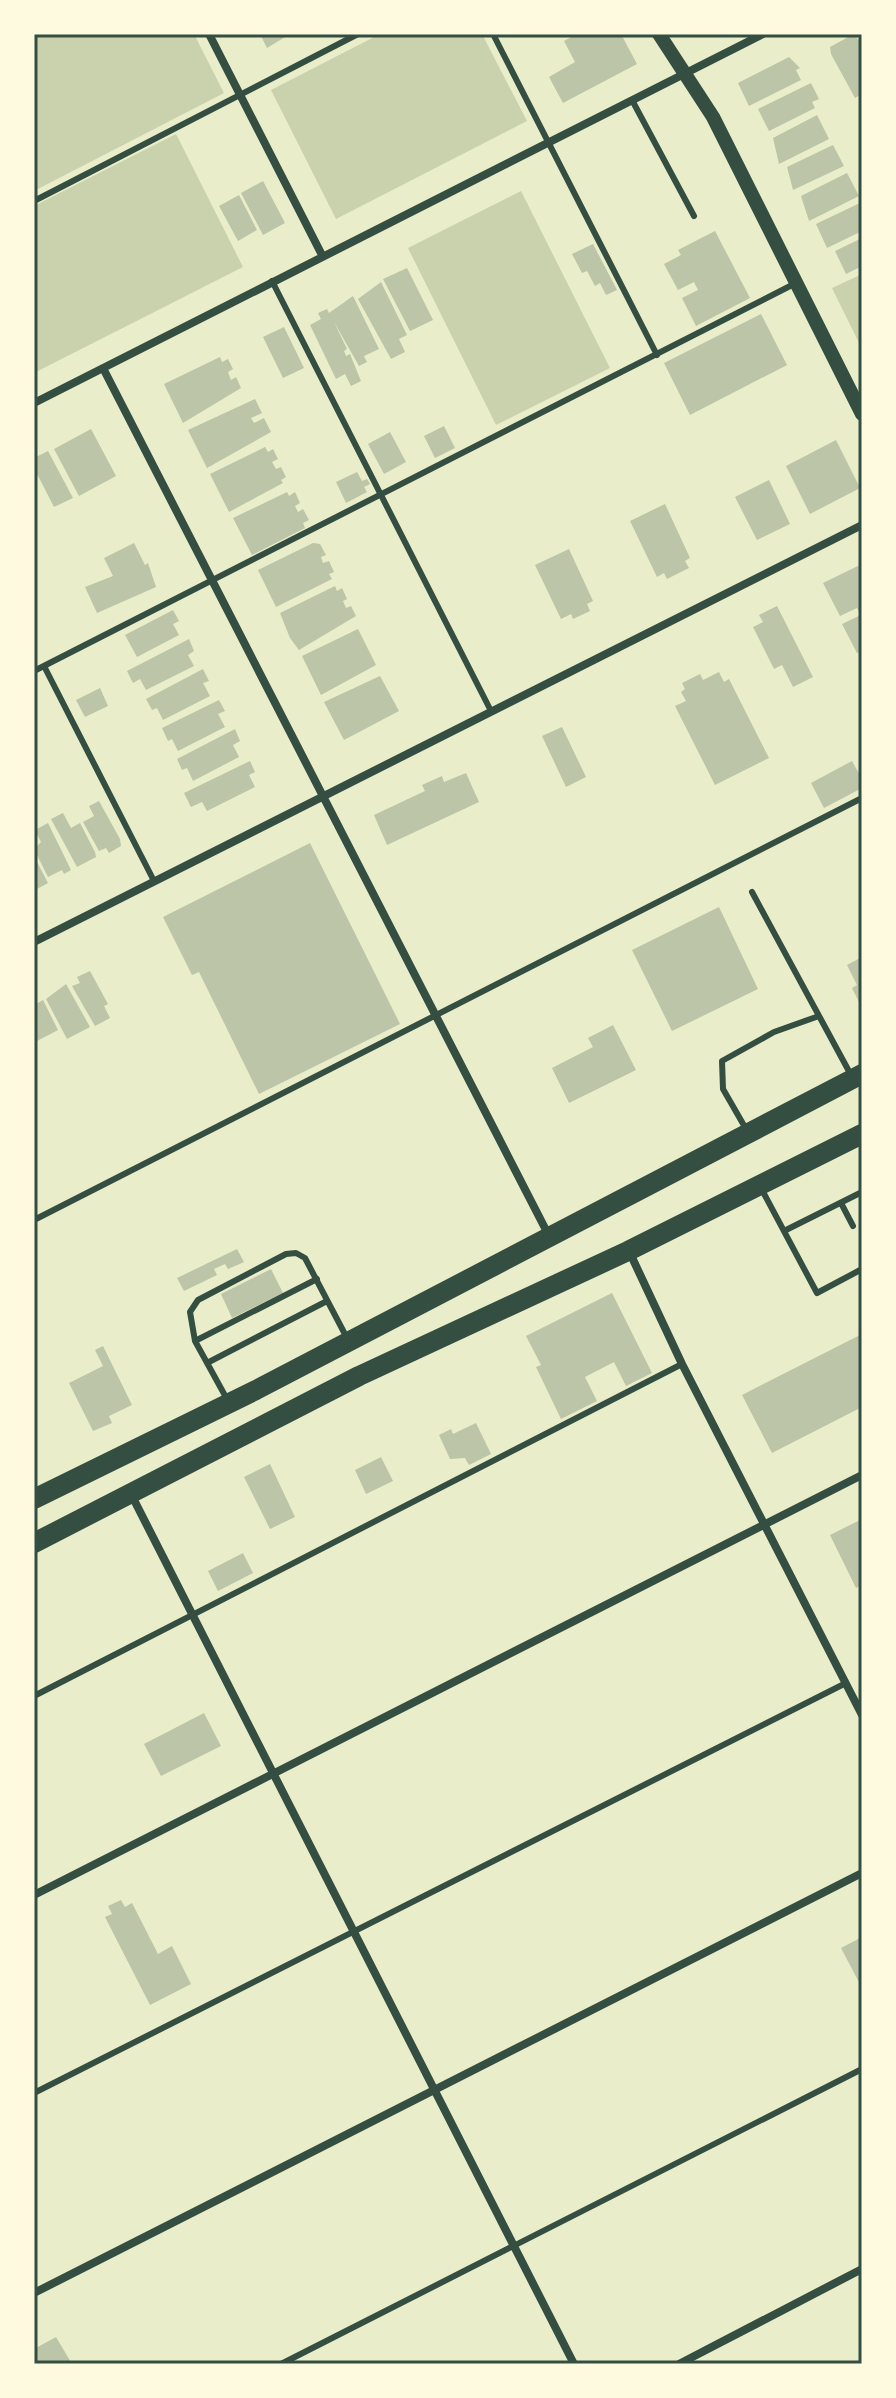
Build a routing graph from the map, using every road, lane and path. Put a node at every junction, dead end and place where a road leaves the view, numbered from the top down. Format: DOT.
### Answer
graph roads {
  1 [pos="209,34"];
  2 [pos="358,34"];
  3 [pos="493,34"];
  4 [pos="659,34"];
  5 [pos="763,34"];
  6 [pos="684,73"];
  7 [pos="240,95"];
  8 [pos="632,100"];
  9 [pos="549,143"];
  10 [pos="34,201"];
  11 [pos="694,216"];
  12 [pos="322,255"];
  13 [pos="272,281"];
  14 [pos="796,283"];
  15 [pos="657,355"];
  16 [pos="104,370"];
  17 [pos="34,403"];
  18 [pos="862,414"];
  19 [pos="381,496"];
  20 [pos="862,525"];
  21 [pos="213,582"];
  22 [pos="44,666"];
  23 [pos="34,671"];
  24 [pos="491,711"];
  25 [pos="322,795"];
  26 [pos="862,798"];
  27 [pos="154,881"];
  28 [pos="752,892"];
  29 [pos="34,942"];
  30 [pos="434,1015"];
  31 [pos="819,1016"];
  32 [pos="857,1076"];
  33 [pos="747,1131"];
  34 [pos="861,1135"];
  35 [pos="760,1186"];
  36 [pos="862,1192"];
  37 [pos="841,1203"];
  38 [pos="34,1220"];
  39 [pos="853,1226"];
  40 [pos="784,1231"];
  41 [pos="548,1234"];
  42 [pos="628,1251"];
  43 [pos="862,1269"];
  44 [pos="317,1279"];
  45 [pos="327,1301"];
  46 [pos="348,1340"];
  47 [pos="195,1341"];
  48 [pos="207,1363"];
  49 [pos="682,1364"];
  50 [pos="228,1403"];
  51 [pos="862,1475"];
  52 [pos="131,1493"];
  53 [pos="34,1499"];
  54 [pos="765,1523"];
  55 [pos="34,1543"];
  56 [pos="195,1616"];
  57 [pos="846,1683"];
  58 [pos="34,1696"];
  59 [pos="862,1715"];
  60 [pos="274,1773"];
  61 [pos="862,1873"];
  62 [pos="34,1895"];
  63 [pos="354,1929"];
  64 [pos="862,2069"];
  65 [pos="435,2089"];
  66 [pos="34,2093"];
  67 [pos="514,2245"];
  68 [pos="862,2269"];
  69 [pos="34,2293"];
  70 [pos="281,2364"];
  71 [pos="574,2364"];
  72 [pos="679,2364"];
  1 -- 7 [label="street"];
  2 -- 7 [label="lane"];
  3 -- 9 [label="lane"];
  4 -- 6 [label="street"];
  5 -- 6 [label="street"];
  6 -- 8 [label="street"];
  6 -- 14 [label="street"];
  7 -- 10 [label="lane"];
  7 -- 12 [label="street"];
  8 -- 9 [label="street"];
  8 -- 11 [label="lane"];
  9 -- 12 [label="street"];
  9 -- 15 [label="lane"];
  12 -- 13 [label="street"];
  13 -- 16 [label="street"];
  13 -- 19 [label="lane"];
  14 -- 15 [label="lane"];
  14 -- 18 [label="street"];
  15 -- 19 [label="lane"];
  16 -- 17 [label="street"];
  16 -- 21 [label="street"];
  19 -- 21 [label="lane"];
  19 -- 24 [label="lane"];
  20 -- 24 [label="street"];
  21 -- 22 [label="lane"];
  21 -- 25 [label="street"];
  22 -- 23 [label="lane"];
  22 -- 27 [label="lane"];
  24 -- 25 [label="street"];
  25 -- 27 [label="street"];
  25 -- 30 [label="street"];
  26 -- 30 [label="lane"];
  27 -- 29 [label="street"];
  28 -- 31 [label="lane"];
  30 -- 38 [label="lane"];
  30 -- 41 [label="street"];
  31 -- 32 [label="lane"];
  31 -- 33 [label="lane"];
  32 -- 33 [label="main road"];
  33 -- 41 [label="main road"];
  34 -- 35 [label="main road"];
  35 -- 40 [label="lane"];
  35 -- 42 [label="main road"];
  36 -- 37 [label="lane"];
  37 -- 39 [label="lane"];
  37 -- 40 [label="lane"];
  40 -- 43 [label="lane"];
  41 -- 46 [label="main road"];
  42 -- 49 [label="street"];
  42 -- 52 [label="main road"];
  44 -- 45 [label="lane"];
  44 -- 47 [label="lane"];
  44 -- 47 [label="lane"];
  45 -- 46 [label="lane"];
  45 -- 48 [label="lane"];
  46 -- 50 [label="main road"];
  47 -- 48 [label="lane"];
  48 -- 50 [label="lane"];
  49 -- 54 [label="street"];
  49 -- 56 [label="lane"];
  50 -- 53 [label="main road"];
  51 -- 54 [label="street"];
  52 -- 55 [label="main road"];
  52 -- 56 [label="street"];
  54 -- 57 [label="street"];
  54 -- 60 [label="street"];
  56 -- 58 [label="lane"];
  56 -- 60 [label="street"];
  57 -- 59 [label="street"];
  57 -- 63 [label="lane"];
  60 -- 62 [label="street"];
  60 -- 63 [label="street"];
  61 -- 65 [label="street"];
  63 -- 65 [label="street"];
  63 -- 66 [label="lane"];
  64 -- 67 [label="lane"];
  65 -- 67 [label="street"];
  65 -- 69 [label="street"];
  67 -- 70 [label="lane"];
  67 -- 71 [label="street"];
  68 -- 72 [label="street"];
}
